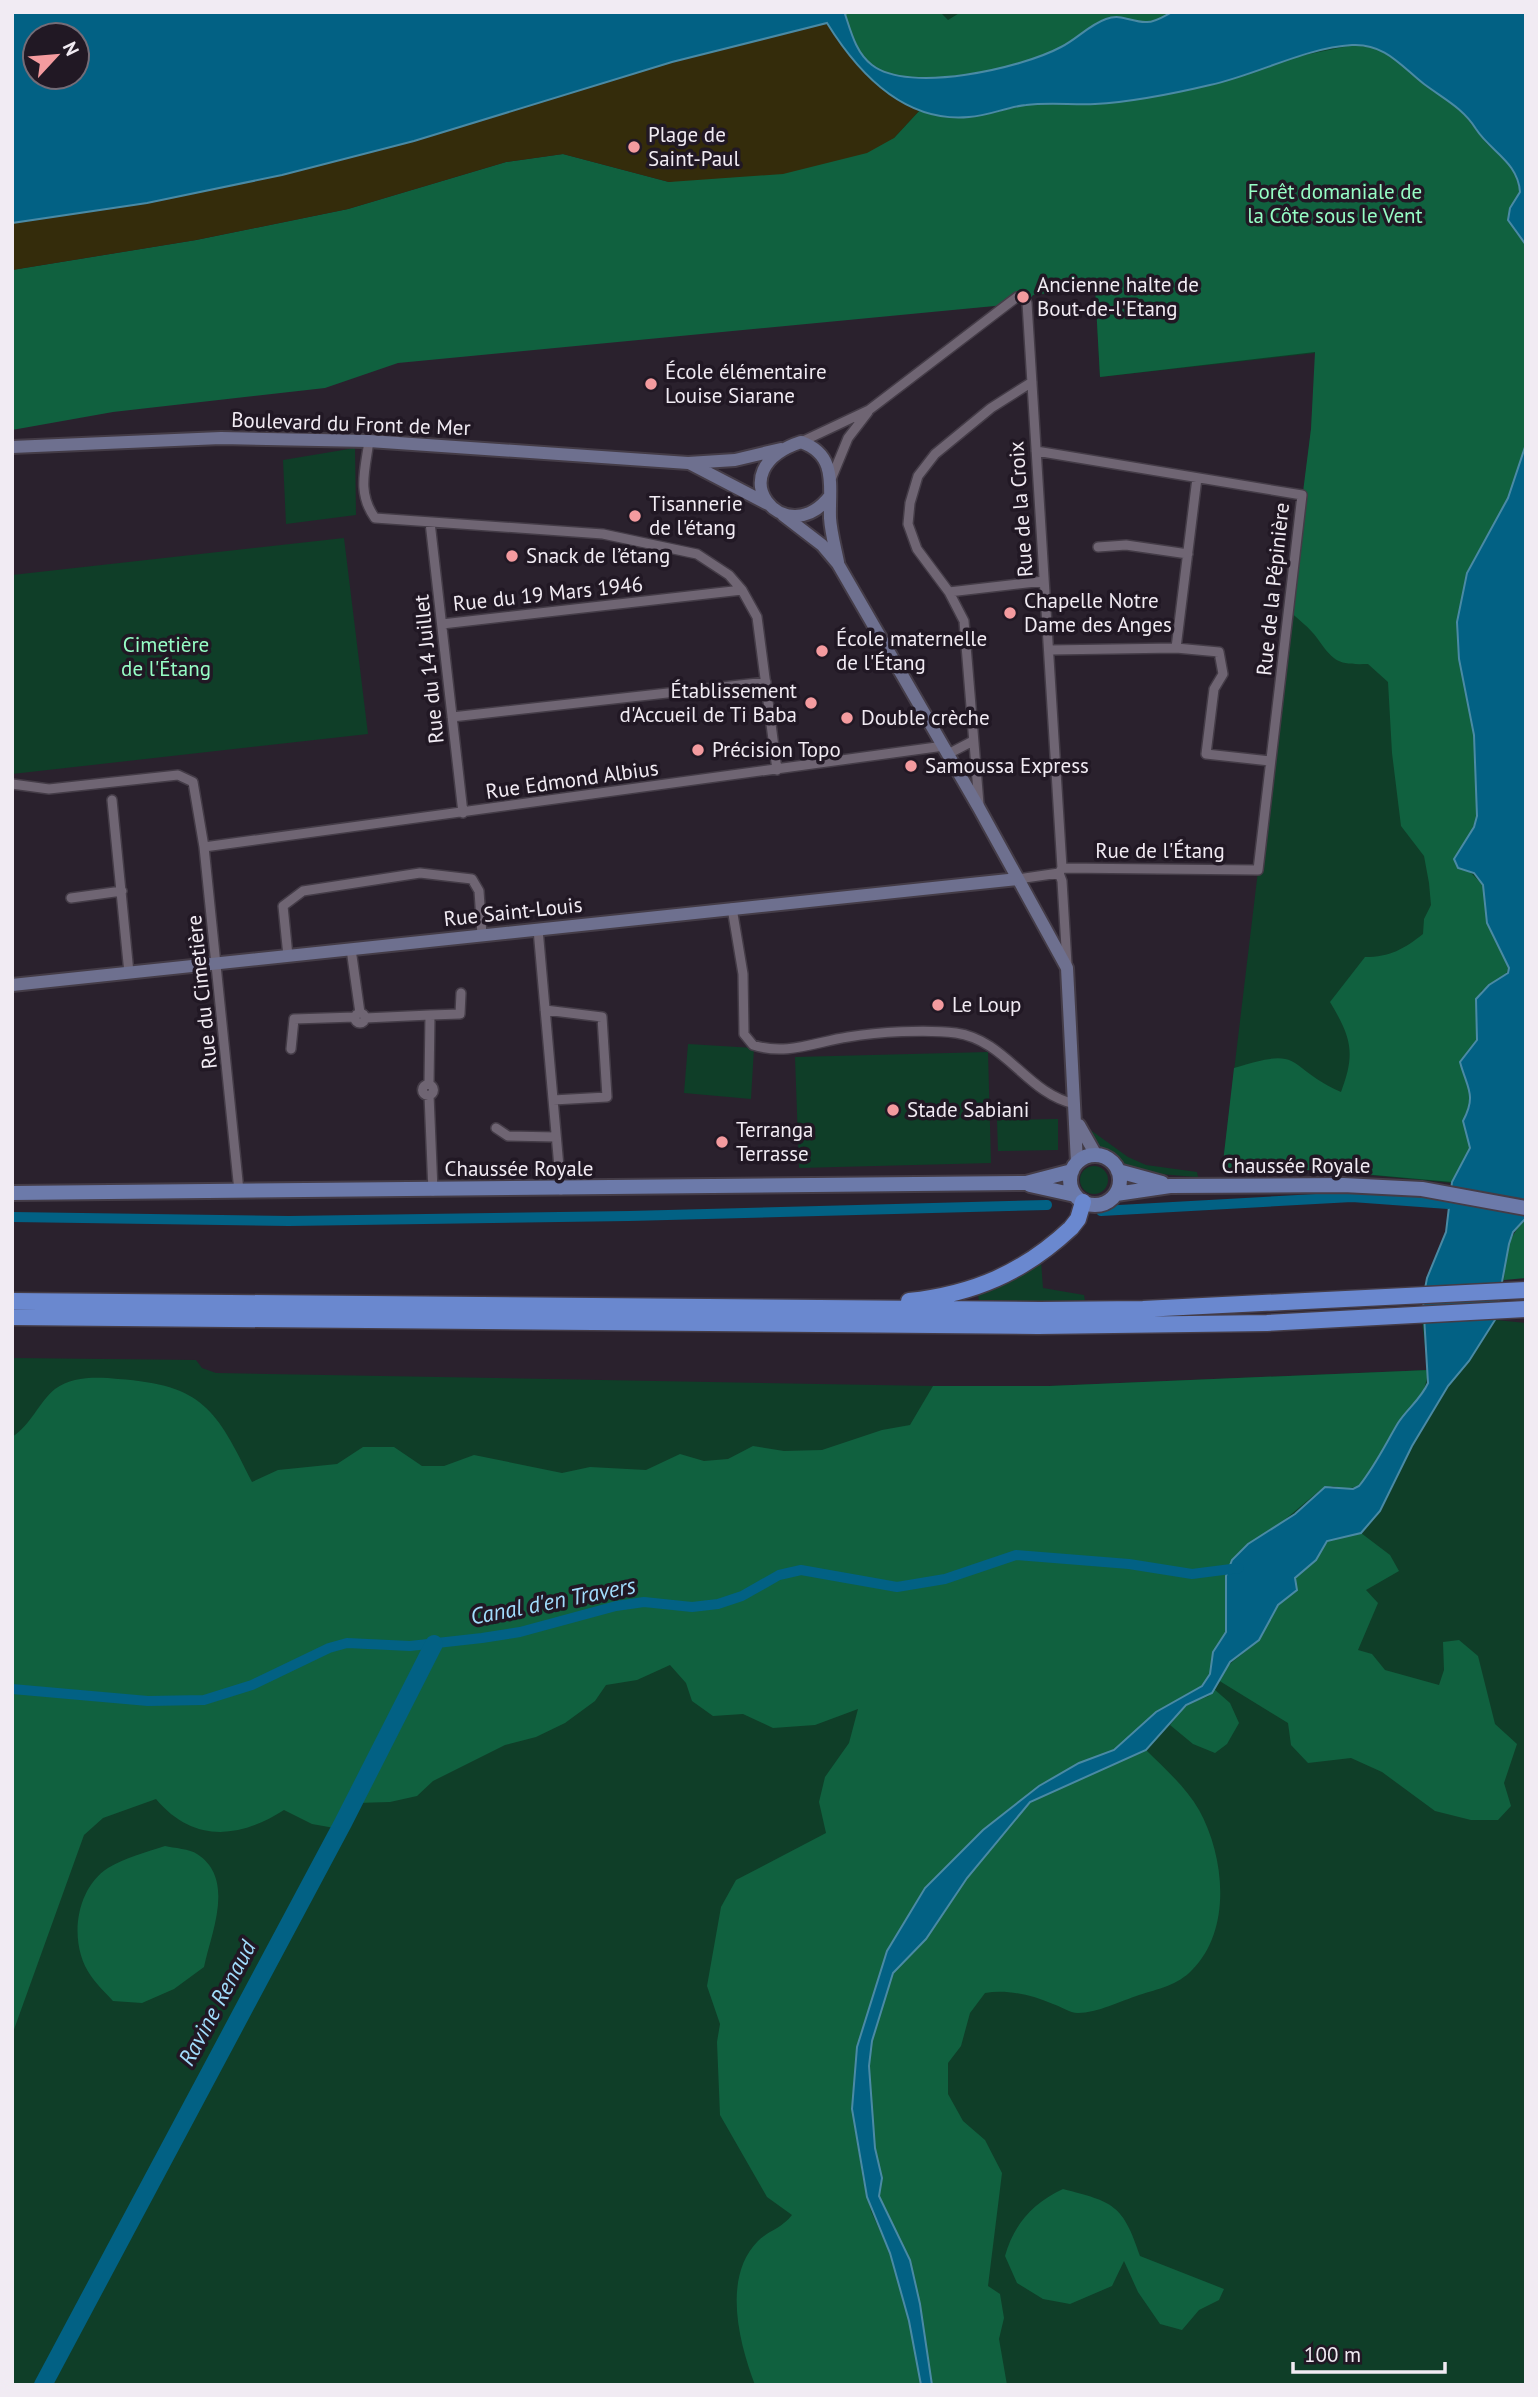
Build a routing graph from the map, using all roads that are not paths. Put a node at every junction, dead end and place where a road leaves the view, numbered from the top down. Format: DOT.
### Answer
graph roads {
  1 [pos="1032,382"];
  2 [pos="869,410"];
  3 [pos="369,441"];
  4 [pos="801,442"];
  5 [pos="12,447"];
  6 [pos="781,449"];
  7 [pos="1036,451"];
  8 [pos="688,463"];
  9 [pos="832,477"];
  10 [pos="1197,478"];
  11 [pos="830,496"];
  12 [pos="768,504"];
  13 [pos="783,515"];
  14 [pos="430,522"];
  15 [pos="1098,547"];
  16 [pos="1188,554"];
  17 [pos="838,564"];
  18 [pos="1044,581"];
  19 [pos="743,590"];
  20 [pos="948,592"];
  21 [pos="442,624"];
  22 [pos="1176,648"];
  23 [pos="1050,650"];
  24 [pos="766,682"];
  25 [pos="452,717"];
  26 [pos="971,743"];
  27 [pos="946,750"];
  28 [pos="1270,761"];
  29 [pos="777,770"];
  30 [pos="12,784"];
  31 [pos="112,800"];
  32 [pos="979,808"];
  33 [pos="463,813"];
  34 [pos="204,847"];
  35 [pos="1060,870"];
  36 [pos="1258,870"];
  37 [pos="1018,879"];
  38 [pos="122,891"];
  39 [pos="71,898"];
  40 [pos="732,908"];
  41 [pos="538,929"];
  42 [pos="482,935"];
  43 [pos="351,949"];
  44 [pos="288,956"];
  45 [pos="217,964"];
  46 [pos="1067,968"];
  47 [pos="128,973"];
  48 [pos="12,985"];
  49 [pos="461,993"];
  50 [pos="545,1010"];
  51 [pos="430,1015"];
  52 [pos="360,1016"];
  53 [pos="291,1049"];
  54 [pos="553,1100"];
  55 [pos="1075,1104"];
  56 [pos="1076,1119"];
  57 [pos="496,1128"];
  58 [pos="556,1137"];
  59 [pos="1096,1155"];
  60 [pos="1074,1167"];
  61 [pos="1118,1171"];
  62 [pos="1026,1184"];
  63 [pos="1170,1186"];
  64 [pos="561,1190"];
  65 [pos="239,1191"];
  66 [pos="433,1191"];
  67 [pos="12,1193"];
  68 [pos="1116,1194"];
  69 [pos="1079,1198"];
  70 [pos="1526,1208"];
  71 [pos="1526,1290"];
  72 [pos="12,1301"];
  73 [pos="850,1307"];
  74 [pos="1526,1309"];
  75 [pos="12,1317"];
  1 -- 2 [label="street, Rue de la Croix"];
  1 -- 7 [label="street, Rue de la Croix"];
  1 -- 20 [label="street"];
  2 -- 4 [label="street, Rue de la Croix"];
  2 -- 9 [label="street, Rue de la Croix"];
  3 -- 5 [label="main road, Boulevard du Front de Mer"];
  3 -- 8 [label="main road, Boulevard du Front de Mer"];
  3 -- 14 [label="street"];
  4 -- 6 [label="main road"];
  4 -- 9 [label="main road"];
  6 -- 8 [label="main road, Boulevard du Front de Mer"];
  6 -- 12 [label="main road"];
  7 -- 10 [label="street, Rue de la Pépinière"];
  7 -- 18 [label="street, Rue de la Croix"];
  8 -- 12 [label="main road, Boulevard du Front de Mer"];
  9 -- 11 [label="main road"];
  10 -- 16 [label="street"];
  10 -- 28 [label="street, Rue de la Pépinière"];
  11 -- 13 [label="main road"];
  11 -- 17 [label="main road"];
  12 -- 13 [label="main road"];
  13 -- 17 [label="main road"];
  14 -- 19 [label="street"];
  14 -- 21 [label="street, Rue du 14 Juillet"];
  15 -- 16 [label="street"];
  16 -- 22 [label="street"];
  17 -- 27 [label="main road"];
  18 -- 20 [label="street"];
  18 -- 23 [label="street, Rue de la Croix"];
  19 -- 21 [label="street, Rue du 19 Mars 1946"];
  19 -- 24 [label="street"];
  20 -- 26 [label="street"];
  21 -- 25 [label="street, Rue du 14 Juillet"];
  22 -- 23 [label="street"];
  22 -- 28 [label="street"];
  23 -- 35 [label="street, Rue de la Croix"];
  24 -- 25 [label="street"];
  24 -- 29 [label="street"];
  25 -- 33 [label="street, Rue du 14 Juillet"];
  26 -- 27 [label="street, Rue Edmond Albius"];
  26 -- 32 [label="street"];
  27 -- 29 [label="street, Rue Edmond Albius"];
  27 -- 32 [label="main road"];
  28 -- 36 [label="street, Rue de la Pépinière"];
  29 -- 33 [label="street, Rue Edmond Albius"];
  30 -- 34 [label="street, Rue du Cimetière"];
  31 -- 38 [label="street"];
  32 -- 37 [label="main road"];
  33 -- 34 [label="street, Rue Edmond Albius"];
  34 -- 45 [label="street, Rue du Cimetière"];
  35 -- 36 [label="street, Rue de l'Étang"];
  35 -- 37 [label="street, Rue de l'Étang"];
  35 -- 46 [label="street, Rue de la Croix"];
  37 -- 40 [label="main road, Rue Saint-Louis"];
  37 -- 46 [label="main road"];
  38 -- 39 [label="street"];
  38 -- 47 [label="street"];
  40 -- 41 [label="main road, Rue Saint-Louis"];
  40 -- 55 [label="street"];
  41 -- 42 [label="main road, Rue Saint-Louis"];
  41 -- 50 [label="street"];
  42 -- 43 [label="main road, Rue Saint-Louis"];
  42 -- 44 [label="street"];
  43 -- 44 [label="main road, Rue Saint-Louis"];
  43 -- 52 [label="street"];
  44 -- 45 [label="main road, Rue Saint-Louis"];
  45 -- 47 [label="main road, Rue Saint-Louis"];
  45 -- 65 [label="street, Rue du Cimetière"];
  46 -- 55 [label="main road, Rue de la Croix"];
  47 -- 48 [label="main road, Rue Saint-Louis"];
  49 -- 51 [label="street"];
  50 -- 54 [label="street"];
  50 -- 54 [label="street"];
  51 -- 52 [label="street"];
  51 -- 66 [label="street"];
  52 -- 53 [label="street"];
  54 -- 58 [label="street"];
  55 -- 56 [label="main road, Rue de la Croix"];
  56 -- 59 [label="main road, Rue de la Croix"];
  56 -- 60 [label="main road, Rue de la Croix"];
  57 -- 58 [label="street"];
  58 -- 64 [label="street"];
  59 -- 60 [label="main road"];
  59 -- 61 [label="main road"];
  60 -- 62 [label="main road, Chaussée Royale"];
  60 -- 69 [label="main road"];
  61 -- 63 [label="main road, Chaussée Royale"];
  61 -- 68 [label="main road"];
  62 -- 64 [label="main road, Chaussée Royale"];
  62 -- 69 [label="main road, Chaussée Royale"];
  63 -- 68 [label="main road, Chaussée Royale"];
  63 -- 70 [label="main road, Chaussée Royale"];
  64 -- 66 [label="main road, Chaussée Royale"];
  65 -- 66 [label="main road, Chaussée Royale"];
  65 -- 67 [label="main road, Chaussée Royale"];
  68 -- 69 [label="main road"];
  69 -- 73 [label="highway"];
  71 -- 73 [label="highway"];
  72 -- 73 [label="highway"];
  74 -- 75 [label="highway"];
}
